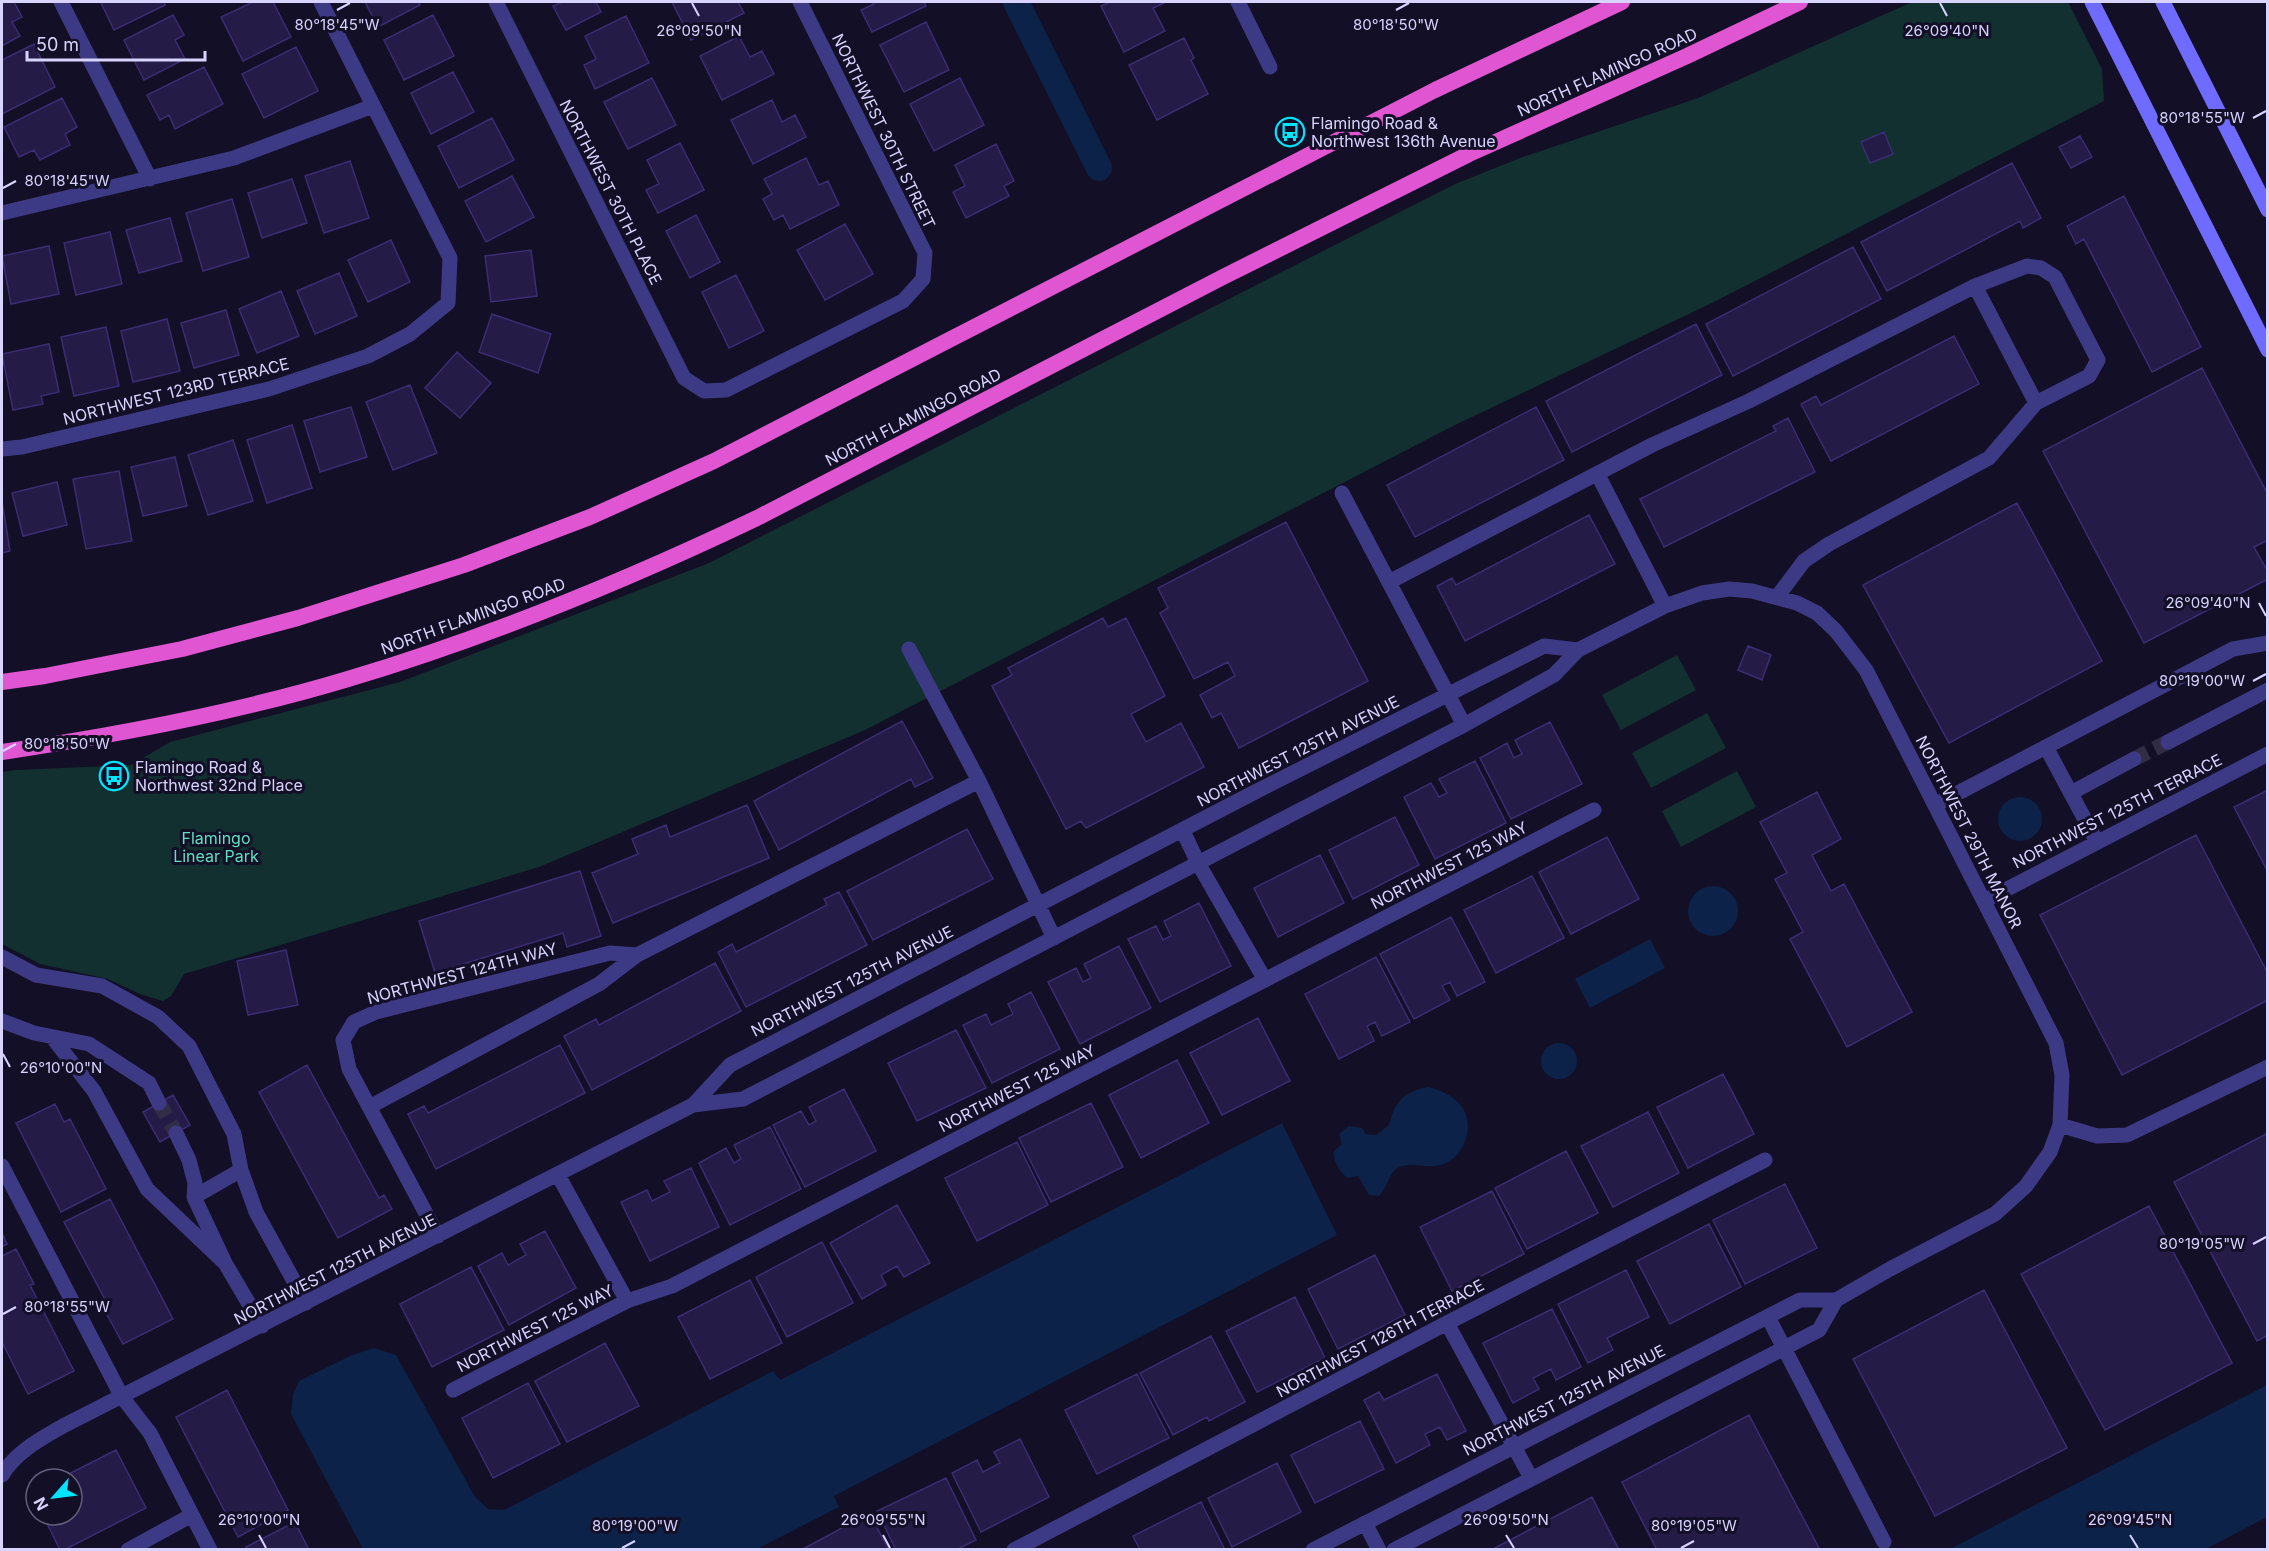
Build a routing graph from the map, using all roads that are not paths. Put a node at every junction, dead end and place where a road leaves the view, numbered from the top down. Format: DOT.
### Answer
graph roads {
  1 [pos="61,2"];
  2 [pos="321,2"];
  3 [pos="496,2"];
  4 [pos="800,2"];
  5 [pos="1238,2"];
  6 [pos="1622,2"];
  7 [pos="1800,2"];
  8 [pos="2092,2"];
  9 [pos="2163,2"];
  10 [pos="1270,67"];
  11 [pos="373,106"];
  12 [pos="150,179"];
  13 [pos="2268,210"];
  14 [pos="2,213"];
  15 [pos="923,279"];
  16 [pos="1975,286"];
  17 [pos="2268,350"];
  18 [pos="2036,403"];
  19 [pos="2,449"];
  20 [pos="1598,475"];
  21 [pos="1342,493"];
  22 [pos="1389,582"];
  23 [pos="1777,597"];
  24 [pos="1665,606"];
  25 [pos="2268,643"];
  26 [pos="909,650"];
  27 [pos="1578,650"];
  28 [pos="2,682"];
  29 [pos="2268,690"];
  30 [pos="1448,694"];
  31 [pos="1464,725"];
  32 [pos="2168,742"];
  33 [pos="2046,747"];
  34 [pos="2,752"];
  35 [pos="2268,754"];
  36 [pos="2134,759"];
  37 [pos="979,781"];
  38 [pos="2071,793"];
  39 [pos="1935,805"];
  40 [pos="1594,810"];
  41 [pos="1183,831"];
  42 [pos="2097,842"];
  43 [pos="1198,862"];
  44 [pos="1984,901"];
  45 [pos="1039,905"];
  46 [pos="1054,938"];
  47 [pos="637,955"];
  48 [pos="2,957"];
  49 [pos="1264,980"];
  50 [pos="2,1021"];
  51 [pos="52,1037"];
  52 [pos="2268,1067"];
  53 [pos="159,1103"];
  54 [pos="693,1105"];
  55 [pos="370,1106"];
  56 [pos="2060,1125"];
  57 [pos="176,1133"];
  58 [pos="1765,1160"];
  59 [pos="2,1166"];
  60 [pos="241,1170"];
  61 [pos="558,1175"];
  62 [pos="194,1197"];
  63 [pos="438,1236"];
  64 [pos="225,1263"];
  65 [pos="1836,1300"];
  66 [pos="627,1301"];
  67 [pos="306,1303"];
  68 [pos="1768,1317"];
  69 [pos="1447,1323"];
  70 [pos="262,1326"];
  71 [pos="1784,1348"];
  72 [pos="453,1390"];
  73 [pos="122,1397"];
  74 [pos="1514,1445"];
  75 [pos="2,1475"];
  76 [pos="1531,1478"];
  77 [pos="192,1515"];
  78 [pos="1365,1523"];
  79 [pos="1884,1542"];
  80 [pos="128,1550"];
  81 [pos="210,1550"];
  82 [pos="1014,1550"];
  83 [pos="1313,1550"];
  84 [pos="1379,1550"];
  85 [pos="1394,1550"];
  1 -- 12 [label="street"];
  2 -- 11 [label="street"];
  3 -- 15 [label="street, NORTHWEST 30TH PLACE"];
  4 -- 15 [label="street, NORTHWEST 30TH STREET"];
  5 -- 10 [label="street"];
  6 -- 28 [label="highway"];
  7 -- 34 [label="highway, NORTH FLAMINGO ROAD"];
  8 -- 17 [label="main road"];
  9 -- 13 [label="main road"];
  11 -- 12 [label="street"];
  11 -- 19 [label="street, NORTHWEST 123RD TERRACE"];
  12 -- 14 [label="street"];
  16 -- 18 [label="street"];
  16 -- 18 [label="street"];
  16 -- 20 [label="street"];
  18 -- 23 [label="street"];
  20 -- 22 [label="street"];
  20 -- 24 [label="street"];
  21 -- 22 [label="street"];
  22 -- 30 [label="street"];
  23 -- 24 [label="street, NORTHWEST 125TH AVENUE"];
  23 -- 39 [label="street, NORTHWEST 29TH MANOR"];
  24 -- 27 [label="street, NORTHWEST 125TH AVENUE"];
  25 -- 33 [label="street"];
  26 -- 37 [label="street"];
  27 -- 30 [label="street, NORTHWEST 125TH AVENUE"];
  27 -- 31 [label="street, NORTHWEST 125TH AVENUE"];
  29 -- 32 [label="street"];
  30 -- 31 [label="street"];
  30 -- 41 [label="street, NORTHWEST 125TH AVENUE"];
  31 -- 43 [label="street, NORTHWEST 125TH AVENUE"];
  33 -- 38 [label="street"];
  33 -- 39 [label="street"];
  35 -- 42 [label="street, NORTHWEST 125TH TERRACE"];
  36 -- 38 [label="street"];
  37 -- 45 [label="street"];
  37 -- 47 [label="street, NORTHWEST 124TH WAY"];
  38 -- 42 [label="street"];
  39 -- 44 [label="street, NORTHWEST 29TH MANOR"];
  40 -- 49 [label="street, NORTHWEST 125 WAY"];
  41 -- 43 [label="street"];
  41 -- 45 [label="street, NORTHWEST 125TH AVENUE"];
  42 -- 44 [label="street, NORTHWEST 125TH TERRACE"];
  43 -- 46 [label="street, NORTHWEST 125TH AVENUE"];
  43 -- 49 [label="street"];
  44 -- 56 [label="street, NORTHWEST 29TH MANOR"];
  45 -- 46 [label="street"];
  45 -- 54 [label="street, NORTHWEST 125TH AVENUE"];
  46 -- 54 [label="street, NORTHWEST 125TH AVENUE"];
  47 -- 55 [label="street, NORTHWEST 124TH WAY"];
  47 -- 55 [label="street, NORTHWEST 124TH WAY"];
  48 -- 60 [label="street"];
  49 -- 66 [label="street, NORTHWEST 125 WAY"];
  50 -- 51 [label="street"];
  51 -- 53 [label="street"];
  51 -- 64 [label="street"];
  52 -- 56 [label="street"];
  54 -- 61 [label="street, NORTHWEST 125TH AVENUE"];
  55 -- 63 [label="street, NORTHWEST 124TH WAY"];
  56 -- 65 [label="street, NORTHWEST 125TH AVENUE"];
  57 -- 62 [label="street"];
  58 -- 69 [label="street, NORTHWEST 126TH TERRACE"];
  59 -- 73 [label="street"];
  60 -- 62 [label="street"];
  60 -- 67 [label="street"];
  61 -- 63 [label="street, NORTHWEST 125TH AVENUE"];
  61 -- 66 [label="street"];
  62 -- 64 [label="street"];
  63 -- 67 [label="street, NORTHWEST 125TH AVENUE"];
  64 -- 70 [label="street"];
  65 -- 68 [label="street, NORTHWEST 125TH AVENUE"];
  65 -- 71 [label="street"];
  66 -- 72 [label="street, NORTHWEST 125 WAY"];
  67 -- 70 [label="street, NORTHWEST 125TH AVENUE"];
  68 -- 71 [label="street"];
  68 -- 74 [label="street, NORTHWEST 125TH AVENUE"];
  69 -- 74 [label="street"];
  69 -- 82 [label="street, NORTHWEST 126TH TERRACE"];
  70 -- 73 [label="street, NORTHWEST 125TH AVENUE"];
  71 -- 76 [label="street"];
  71 -- 79 [label="street"];
  73 -- 75 [label="street, NORTHWEST 125TH AVENUE"];
  73 -- 77 [label="street"];
  74 -- 76 [label="street"];
  74 -- 78 [label="street, NORTHWEST 125TH AVENUE"];
  76 -- 85 [label="street"];
  77 -- 80 [label="street"];
  77 -- 81 [label="street"];
  78 -- 83 [label="street, NORTHWEST 125TH AVENUE"];
  78 -- 84 [label="street"];
}
